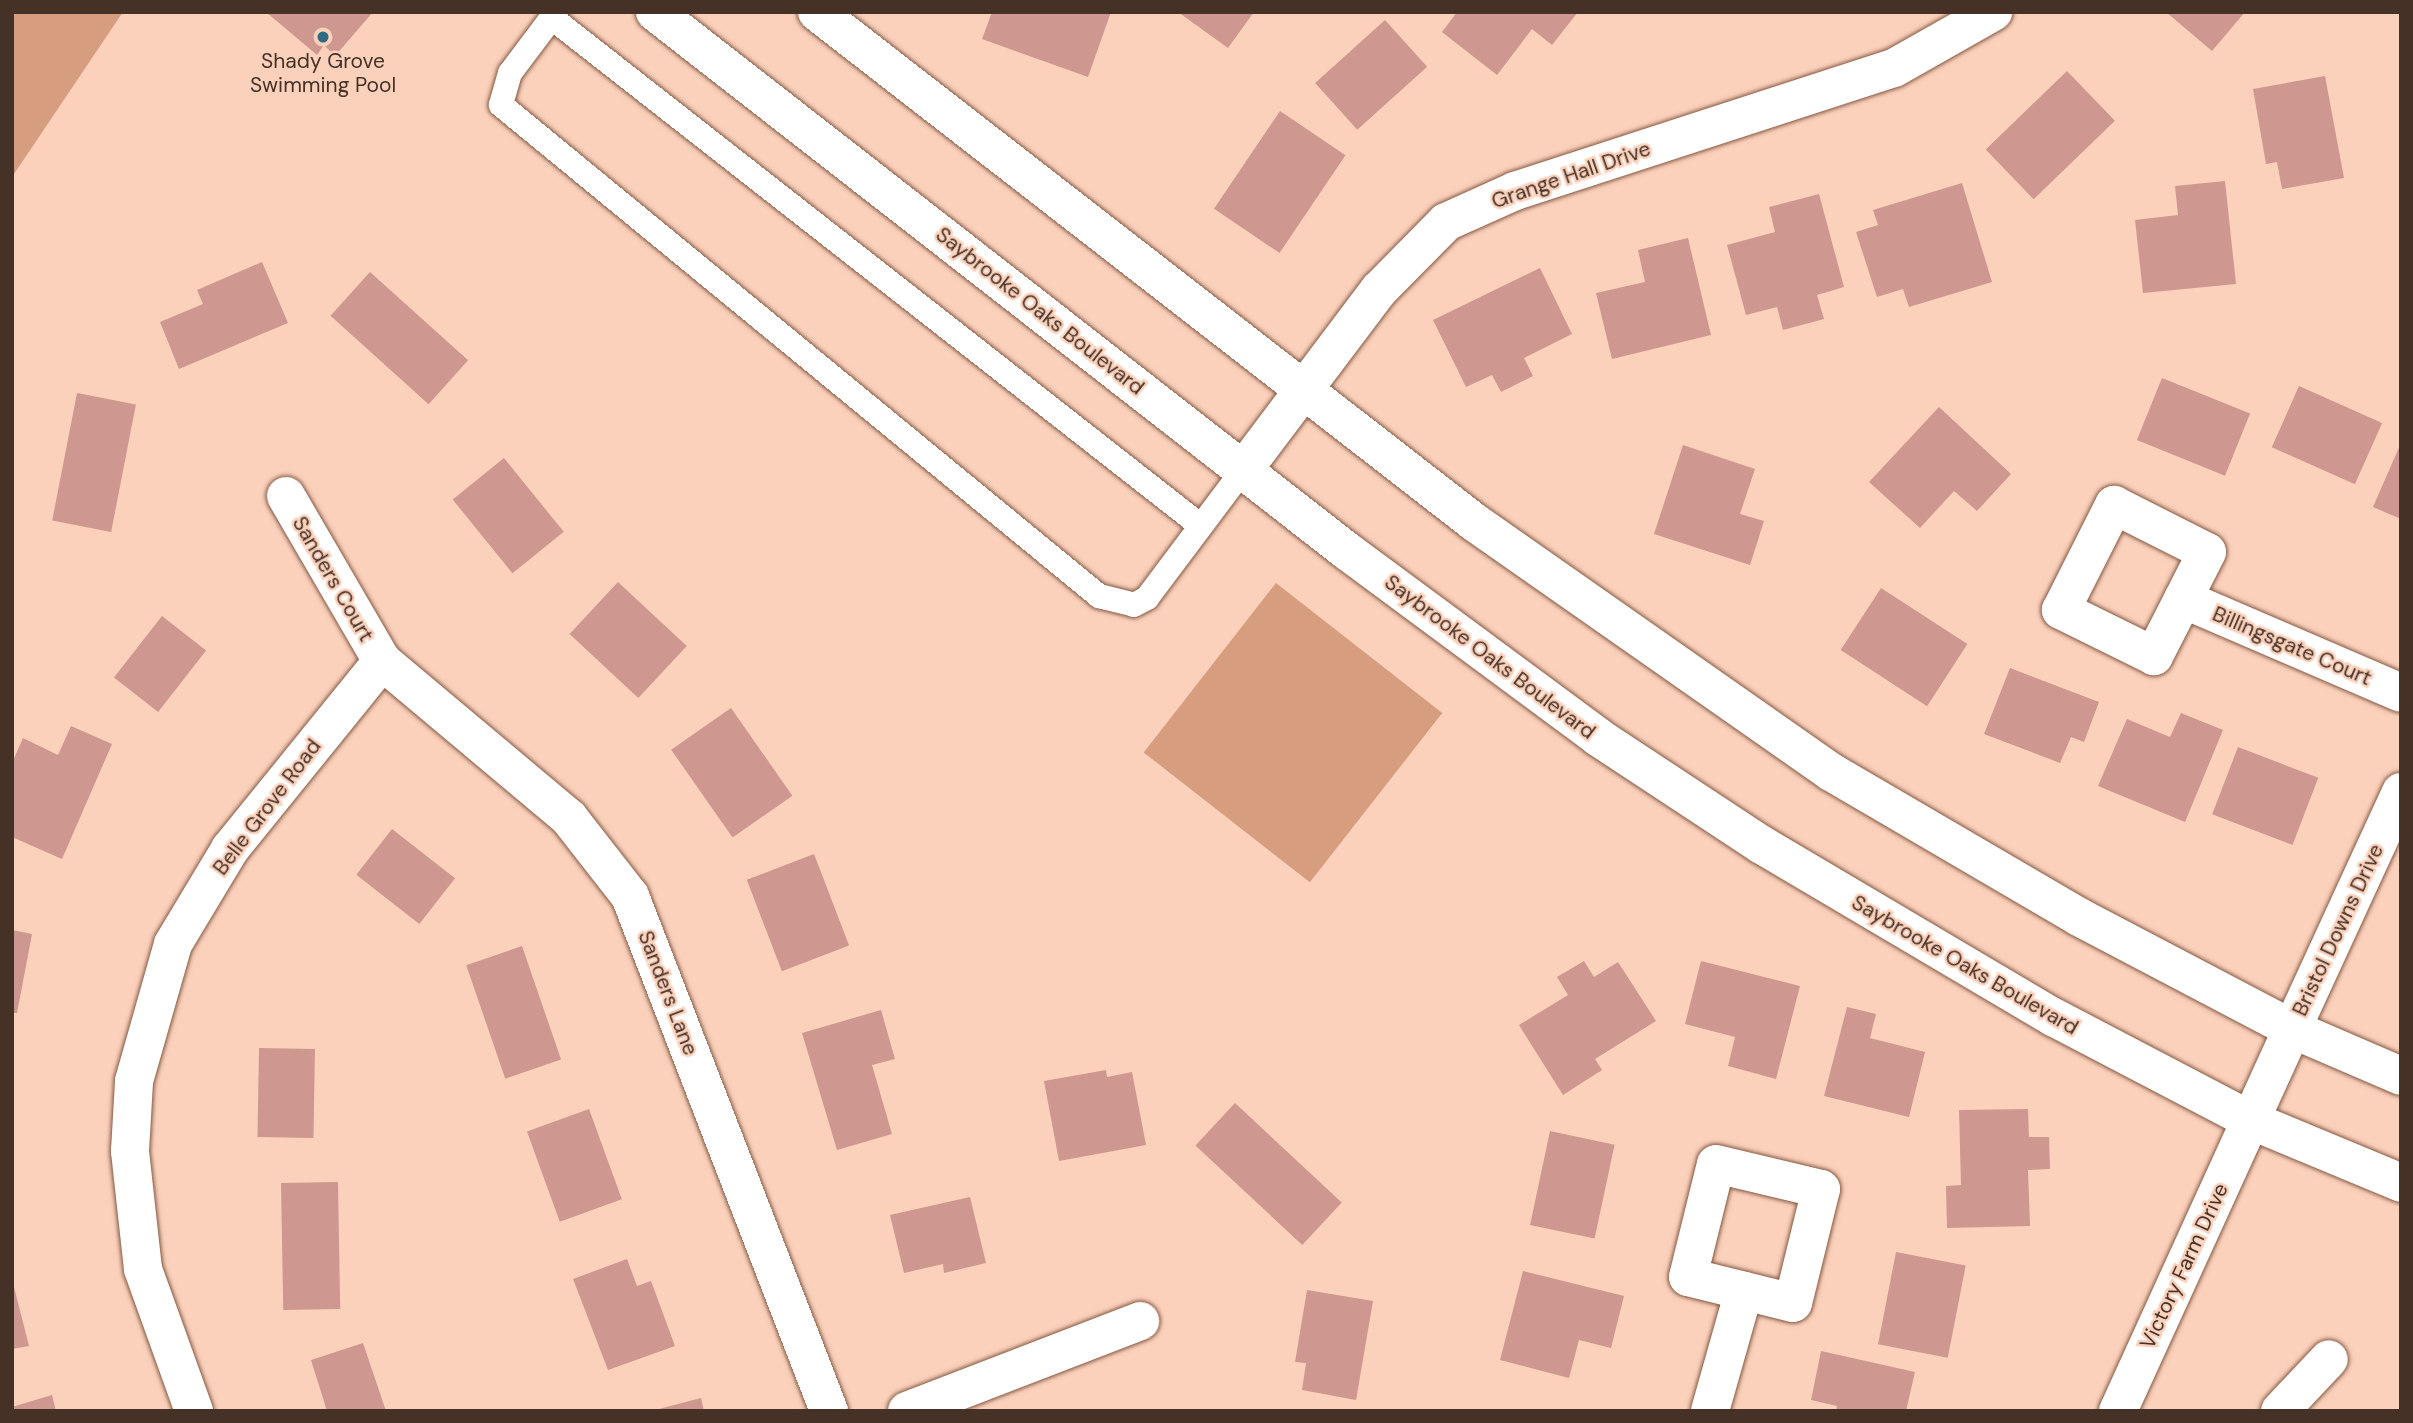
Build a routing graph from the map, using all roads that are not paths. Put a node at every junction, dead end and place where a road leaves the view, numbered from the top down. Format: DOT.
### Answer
graph roads {
  1 [pos="655,12"];
  2 [pos="817,12"];
  3 [pos="1993,12"];
  4 [pos="554,15"];
  5 [pos="1304,390"];
  6 [pos="1244,469"];
  7 [pos="286,496"];
  8 [pos="1201,526"];
  9 [pos="2183,599"];
  10 [pos="382,661"];
  11 [pos="2401,693"];
  12 [pos="2401,792"];
  13 [pos="2292,1029"];
  14 [pos="2401,1076"];
  15 [pos="2250,1120"];
  16 [pos="2401,1183"];
  17 [pos="1744,1291"];
  18 [pos="1140,1321"];
  19 [pos="2329,1359"];
  20 [pos="194,1411"];
  21 [pos="829,1411"];
  22 [pos="907,1411"];
  23 [pos="1710,1411"];
  24 [pos="2118,1411"];
  25 [pos="2280,1411"];
  1 -- 6 [label="street, Saybrooke Oaks Boulevard"];
  2 -- 5 [label="street"];
  3 -- 5 [label="street, Grange Hall Drive"];
  4 -- 8 [label="lane"];
  4 -- 8 [label="lane"];
  5 -- 6 [label="street, Grange Hall Drive"];
  5 -- 13 [label="street"];
  6 -- 8 [label="lane"];
  6 -- 15 [label="street, Saybrooke Oaks Boulevard"];
  7 -- 10 [label="street, Sanders Court"];
  9 -- 11 [label="street, Billingsgate Court"];
  10 -- 20 [label="street, Belle Grove Road"];
  10 -- 21 [label="street, Sanders Lane"];
  12 -- 13 [label="street, Bristol Downs Drive"];
  13 -- 14 [label="street"];
  13 -- 15 [label="street, Bristol Downs Drive"];
  15 -- 16 [label="street, Saybrooke Oaks Boulevard"];
  15 -- 24 [label="street, Victory Farm Drive"];
  17 -- 23 [label="street"];
  18 -- 22 [label="street"];
  19 -- 25 [label="street"];
}
